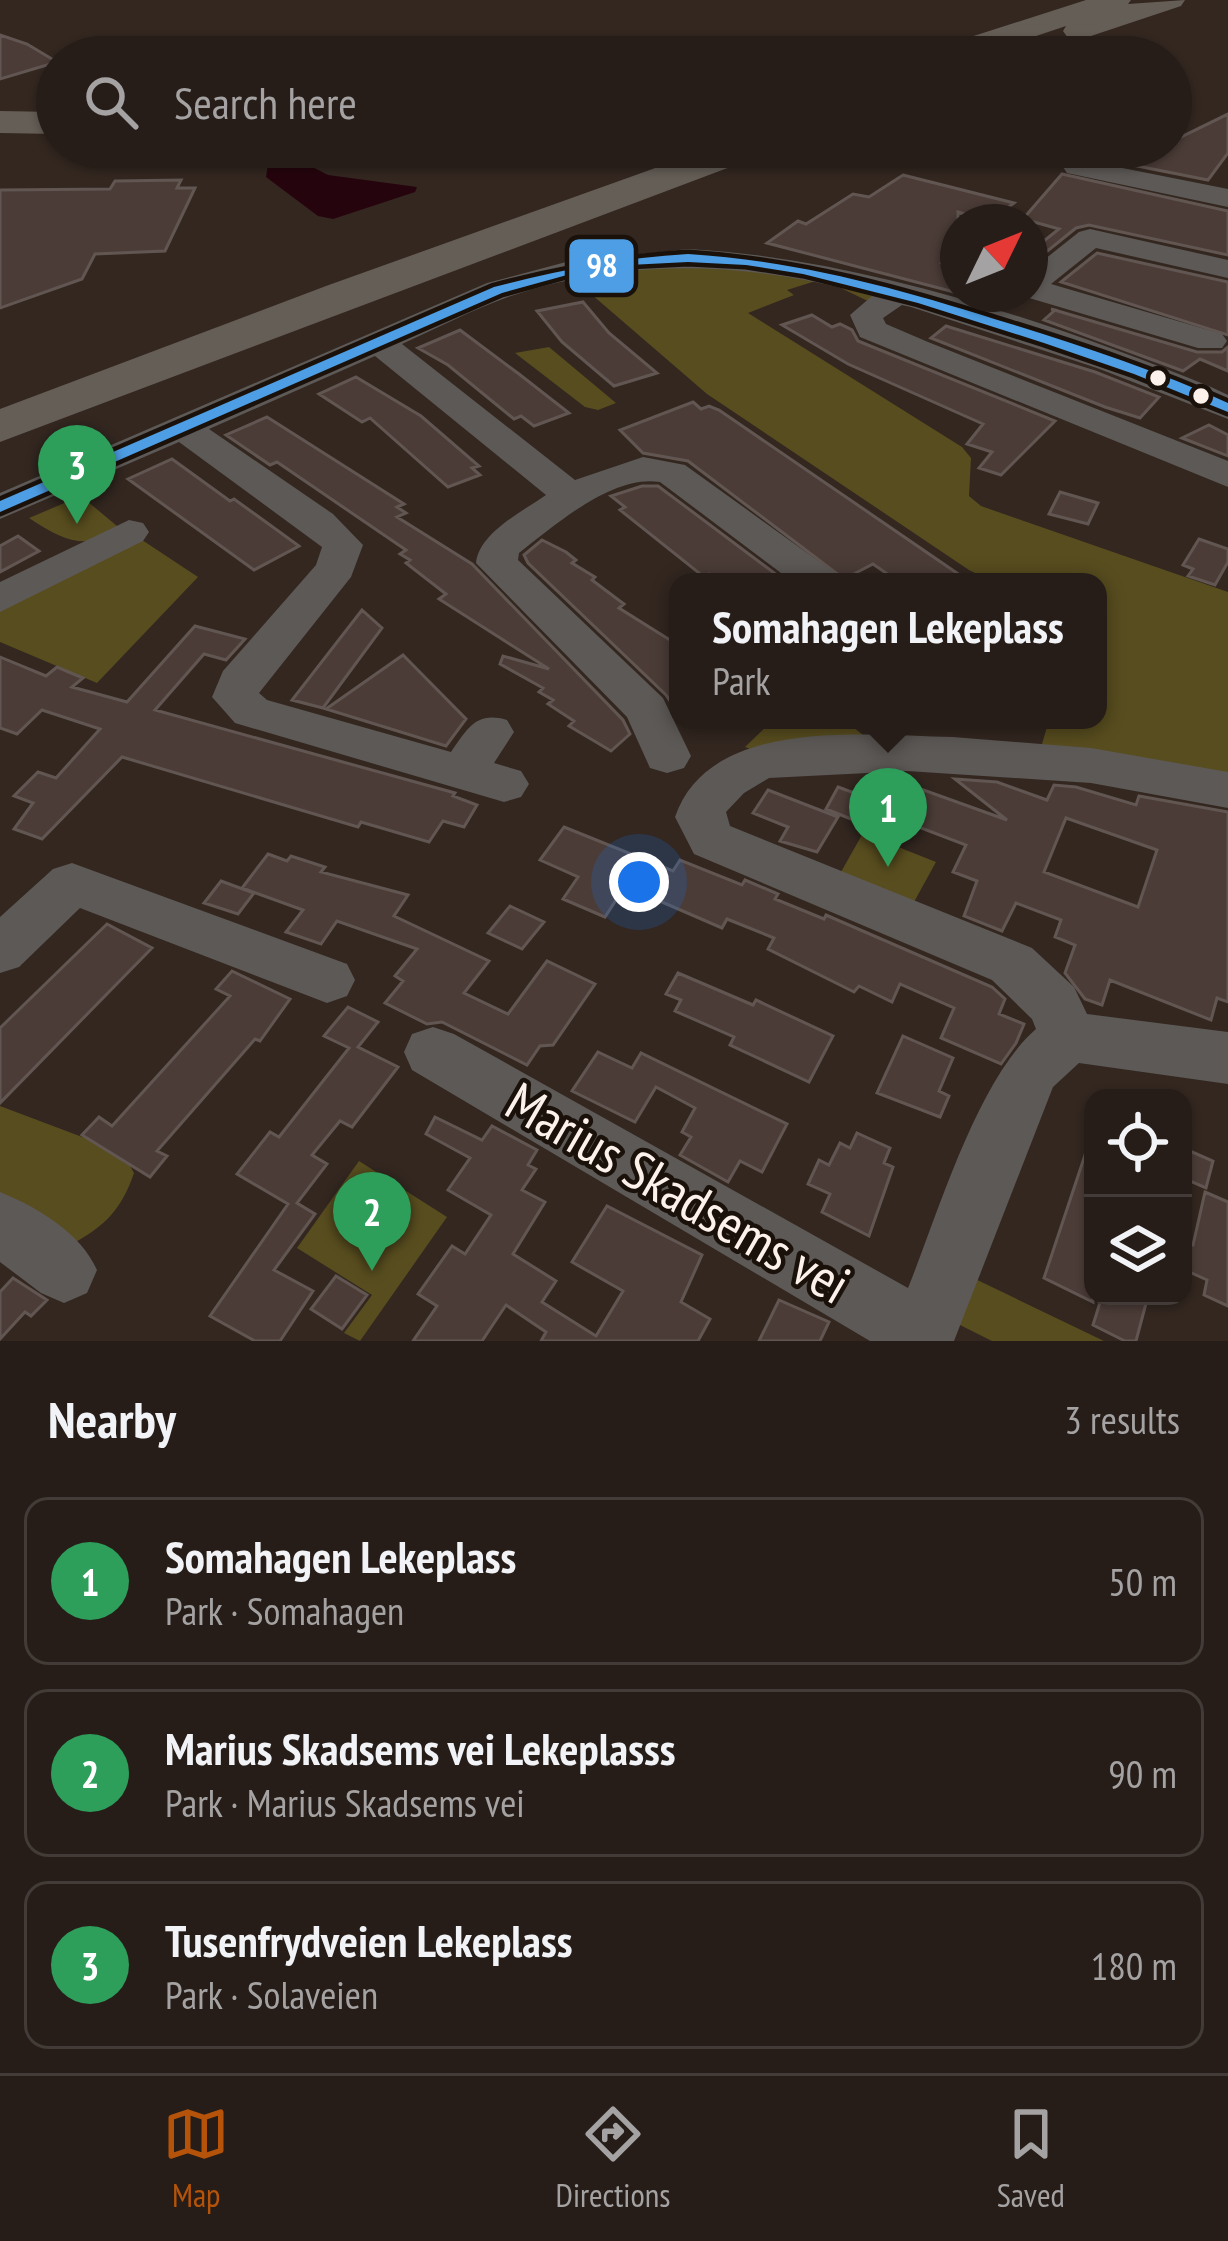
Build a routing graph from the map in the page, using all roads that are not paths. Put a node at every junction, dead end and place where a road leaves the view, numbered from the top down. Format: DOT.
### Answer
graph roads {
  1 [pos="1116,0"];
  2 [pos="1170,0"];
  3 [pos="1187,0"];
  4 [pos="1006,36"];
  5 [pos="1065,36"];
  6 [pos="1119,36"];
  7 [pos="0,126"];
  8 [pos="36,127"];
  9 [pos="621,168"];
  10 [pos="690,168"];
  11 [pos="1086,168"];
  12 [pos="1228,198"];
  13 [pos="1228,269"];
  14 [pos="1048,272"];
  15 [pos="900,292"];
  16 [pos="1048,292"];
  17 [pos="998,312"];
  18 [pos="987,321"];
  19 [pos="1210,341"];
  20 [pos="378,342"];
  21 [pos="0,398"];
  22 [pos="1228,408"];
  23 [pos="181,427"];
  24 [pos="0,428"];
  25 [pos="1228,476"];
  26 [pos="570,495"];
  27 [pos="0,507"];
  28 [pos="129,532"];
  29 [pos="808,573"];
  30 [pos="0,599"];
  31 [pos="490,732"];
  32 [pos="667,756"];
  33 [pos="1228,790"];
  34 [pos="0,951"];
  35 [pos="327,980"];
  36 [pos="1068,1036"];
  37 [pos="433,1052"];
  38 [pos="1228,1058"];
  39 [pos="0,1223"];
  40 [pos="64,1270"];
  41 [pos="921,1338"];
  1 -- 4 [label="highway"];
  2 -- 5 [label="highway"];
  3 -- 6 [label="highway"];
  7 -- 8 [label="highway"];
  9 -- 21 [label="highway"];
  10 -- 24 [label="highway"];
  11 -- 12 [label="street"];
  13 -- 14 [label="street"];
  15 -- 18 [label="street"];
  15 -- 20 [label="street"];
  15 -- 25 [label="street"];
  16 -- 19 [label="street"];
  17 -- 18 [label="street"];
  18 -- 22 [label="street"];
  20 -- 23 [label="street"];
  20 -- 26 [label="street"];
  23 -- 27 [label="street"];
  23 -- 31 [label="street"];
  26 -- 29 [label="street"];
  26 -- 32 [label="street"];
  28 -- 30 [label="street"];
  33 -- 36 [label="street"];
  34 -- 35 [label="street"];
  36 -- 38 [label="street"];
  36 -- 41 [label="street, Marius Skadsems vei"];
  37 -- 41 [label="street, Marius Skadsems vei"];
  39 -- 40 [label="street"];
}
